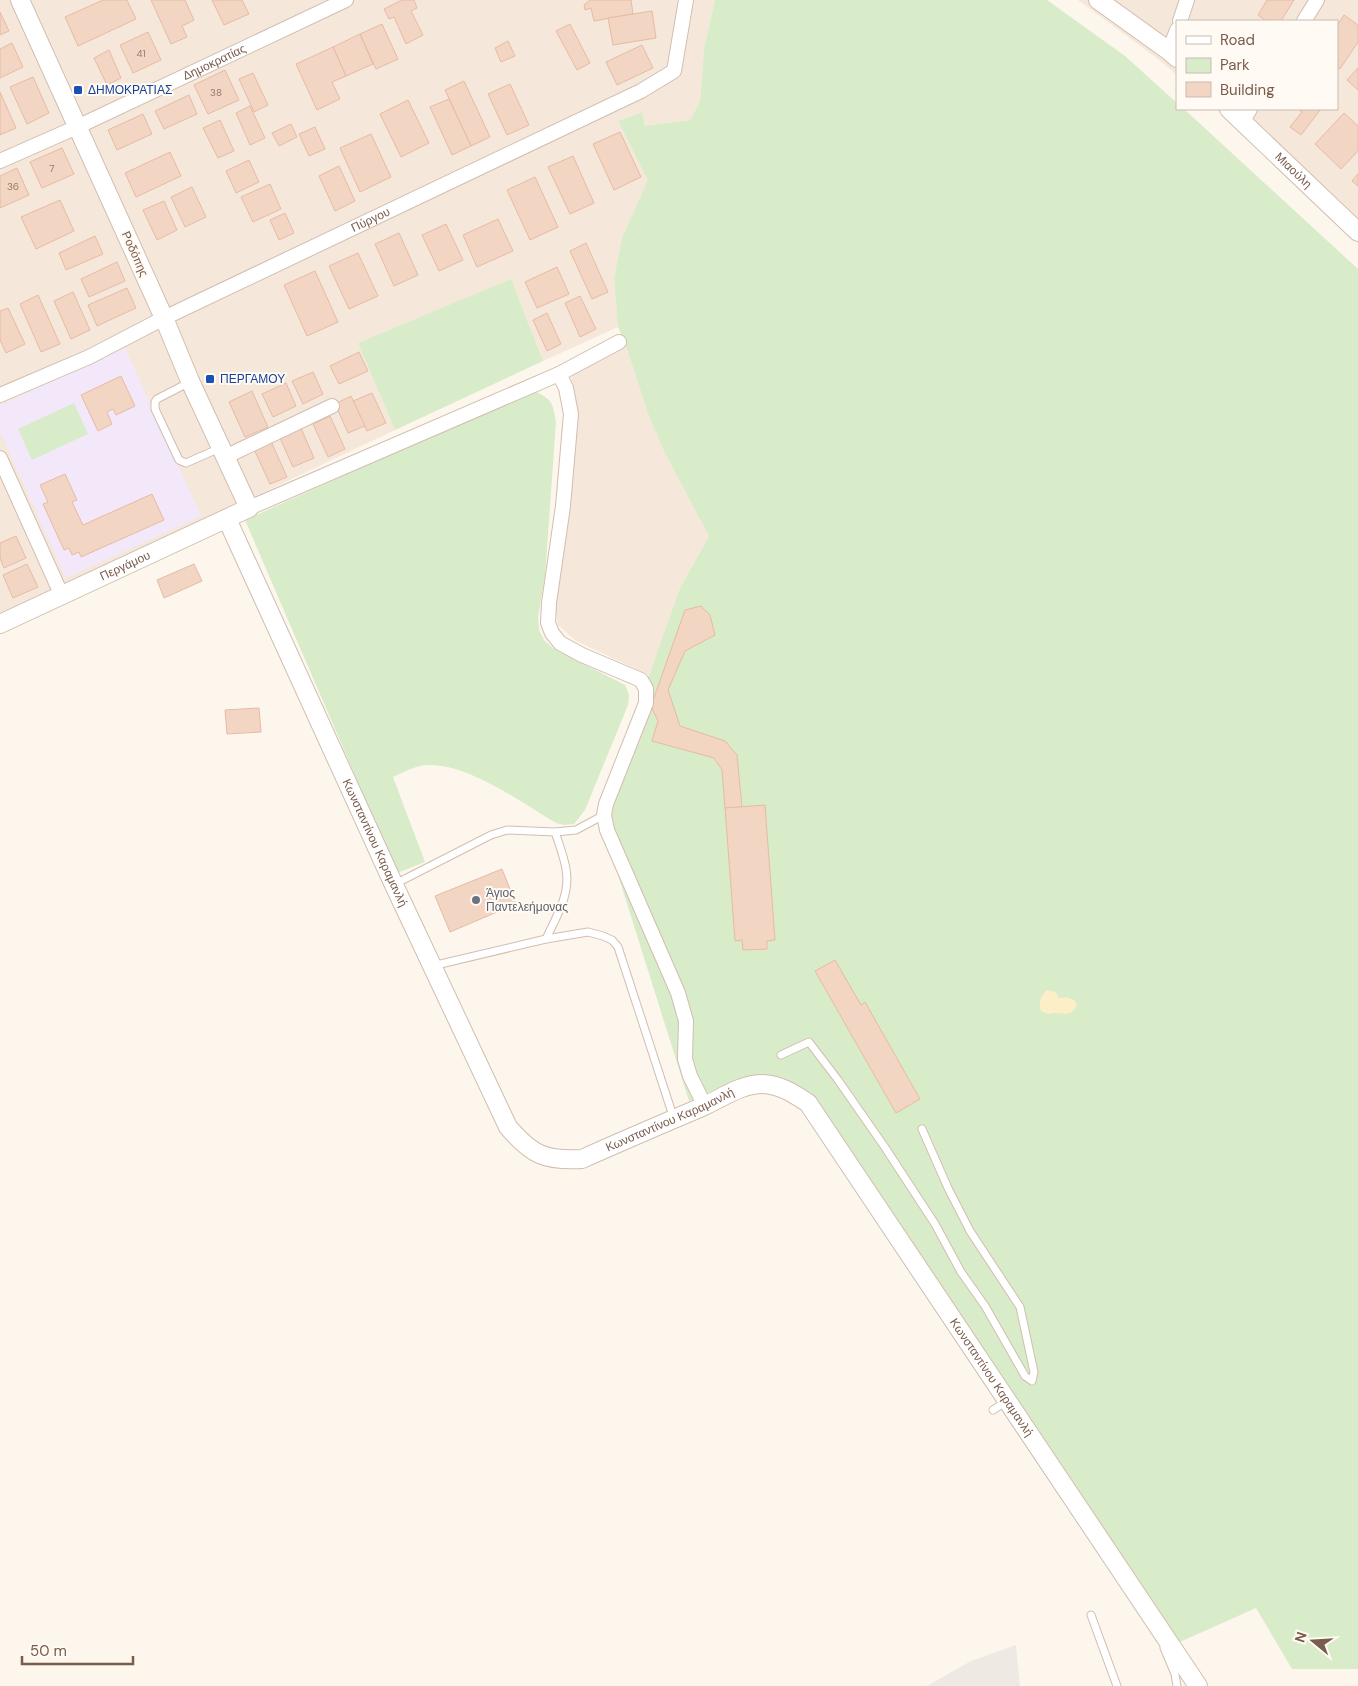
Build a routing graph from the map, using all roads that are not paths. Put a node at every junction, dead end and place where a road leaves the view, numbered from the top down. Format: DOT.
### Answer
graph roads {
  1 [pos="20,0"];
  2 [pos="346,0"];
  3 [pos="686,0"];
  4 [pos="1098,0"];
  5 [pos="1187,0"];
  6 [pos="1317,0"];
  7 [pos="1180,20"];
  8 [pos="1305,20"];
  9 [pos="1176,36"];
  10 [pos="1173,55"];
  11 [pos="1233,110"];
  12 [pos="1247,115"];
  13 [pos="77,127"];
  14 [pos="0,161"];
  15 [pos="1358,232"];
  16 [pos="164,318"];
  17 [pos="619,342"];
  18 [pos="559,374"];
  19 [pos="190,382"];
  20 [pos="0,396"];
  21 [pos="332,406"];
  22 [pos="223,452"];
  23 [pos="0,458"];
  24 [pos="249,508"];
  25 [pos="227,518"];
  26 [pos="62,596"];
  27 [pos="0,624"];
  28 [pos="604,815"];
  29 [pos="555,832"];
  30 [pos="394,885"];
  31 [pos="546,939"];
  32 [pos="432,966"];
  33 [pos="781,1054"];
  34 [pos="705,1106"];
  35 [pos="674,1119"];
  36 [pos="922,1129"];
  37 [pos="1150,1613"];
  38 [pos="1091,1615"];
  39 [pos="1117,1686"];
  40 [pos="1177,1686"];
  41 [pos="1198,1686"];
  1 -- 13 [label="street, Ροδόπης"];
  2 -- 13 [label="street, Δημοκρατίας"];
  3 -- 16 [label="street, Πύργου"];
  4 -- 10 [label="street"];
  5 -- 7 [label="street"];
  6 -- 8 [label="street"];
  9 -- 10 [label="street"];
  11 -- 12 [label="street, Μιαούλη"];
  12 -- 15 [label="street, Μιαούλη"];
  13 -- 14 [label="street, Δημοκρατίας"];
  13 -- 16 [label="street, Ροδόπης"];
  16 -- 19 [label="street, Ροδόπης"];
  16 -- 20 [label="street, Πύργου"];
  17 -- 18 [label="street"];
  18 -- 24 [label="street"];
  18 -- 28 [label="street"];
  19 -- 22 [label="street, Ροδόπης"];
  19 -- 22 [label="lane"];
  21 -- 22 [label="street"];
  22 -- 24 [label="street, Ροδόπης"];
  23 -- 26 [label="street"];
  24 -- 25 [label="street, Περγάμου"];
  25 -- 26 [label="street, Περγάμου"];
  25 -- 30 [label="street, Κωνσταντίνου Καραμανλή"];
  26 -- 27 [label="street, Περγάμου"];
  28 -- 29 [label="lane"];
  28 -- 34 [label="street"];
  29 -- 30 [label="lane"];
  29 -- 31 [label="lane"];
  30 -- 32 [label="street, Κωνσταντίνου Καραμανλή"];
  31 -- 32 [label="lane"];
  31 -- 35 [label="lane"];
  32 -- 35 [label="street, Κωνσταντίνου Καραμανλή"];
  33 -- 36 [label="lane"];
  34 -- 35 [label="street, Κωνσταντίνου Καραμανλή"];
  34 -- 37 [label="street, Κωνσταντίνου Καραμανλή"];
  37 -- 40 [label="lane"];
  37 -- 41 [label="street, Κωνσταντίνου Καραμανλή"];
  38 -- 39 [label="lane"];
}
